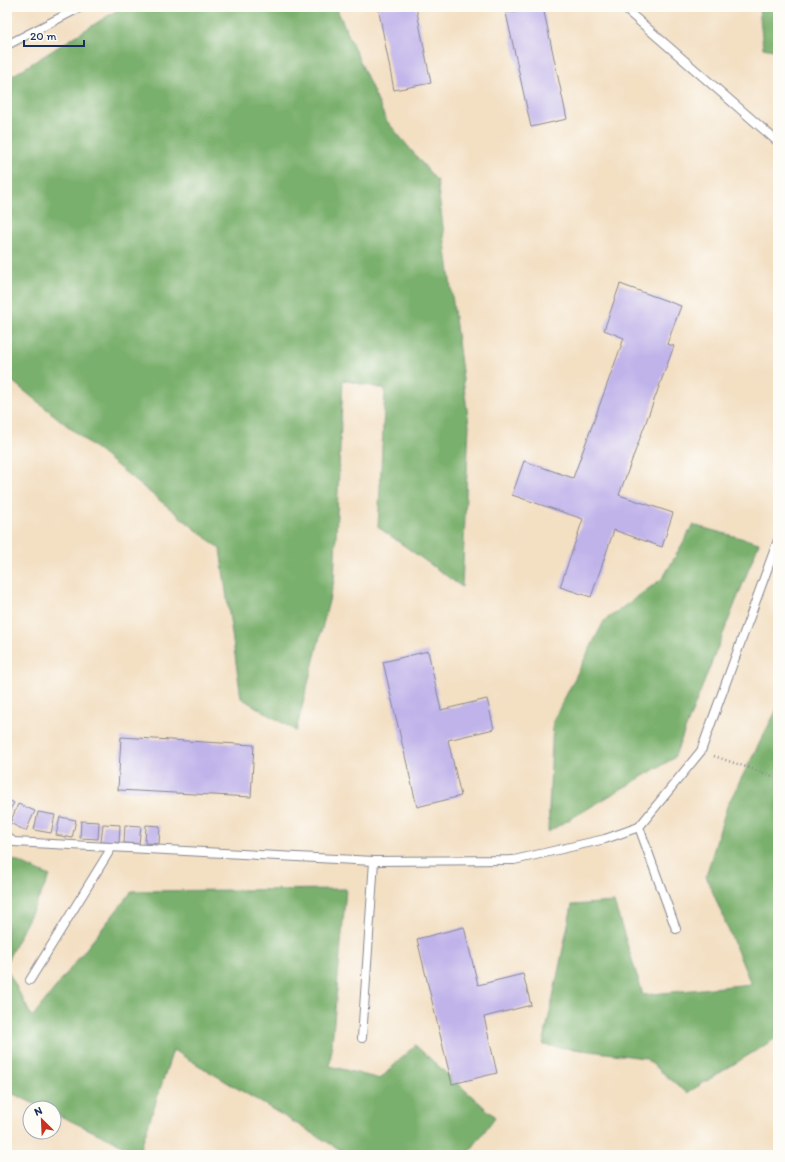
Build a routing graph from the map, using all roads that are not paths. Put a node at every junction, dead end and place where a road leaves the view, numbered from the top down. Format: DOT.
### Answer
graph roads {
  1 [pos="81,7"];
  2 [pos="623,7"];
  3 [pos="7,45"];
  4 [pos="778,142"];
  5 [pos="778,540"];
  6 [pos="639,827"];
  7 [pos="7,837"];
  8 [pos="112,847"];
  9 [pos="374,861"];
  10 [pos="676,929"];
  11 [pos="30,980"];
  12 [pos="362,1038"];
  1 -- 3 [label="lane"];
  2 -- 4 [label="lane"];
  5 -- 6 [label="lane"];
  6 -- 9 [label="lane"];
  6 -- 10 [label="lane"];
  7 -- 8 [label="lane"];
  8 -- 9 [label="lane"];
  8 -- 11 [label="lane"];
  9 -- 12 [label="lane"];
}
